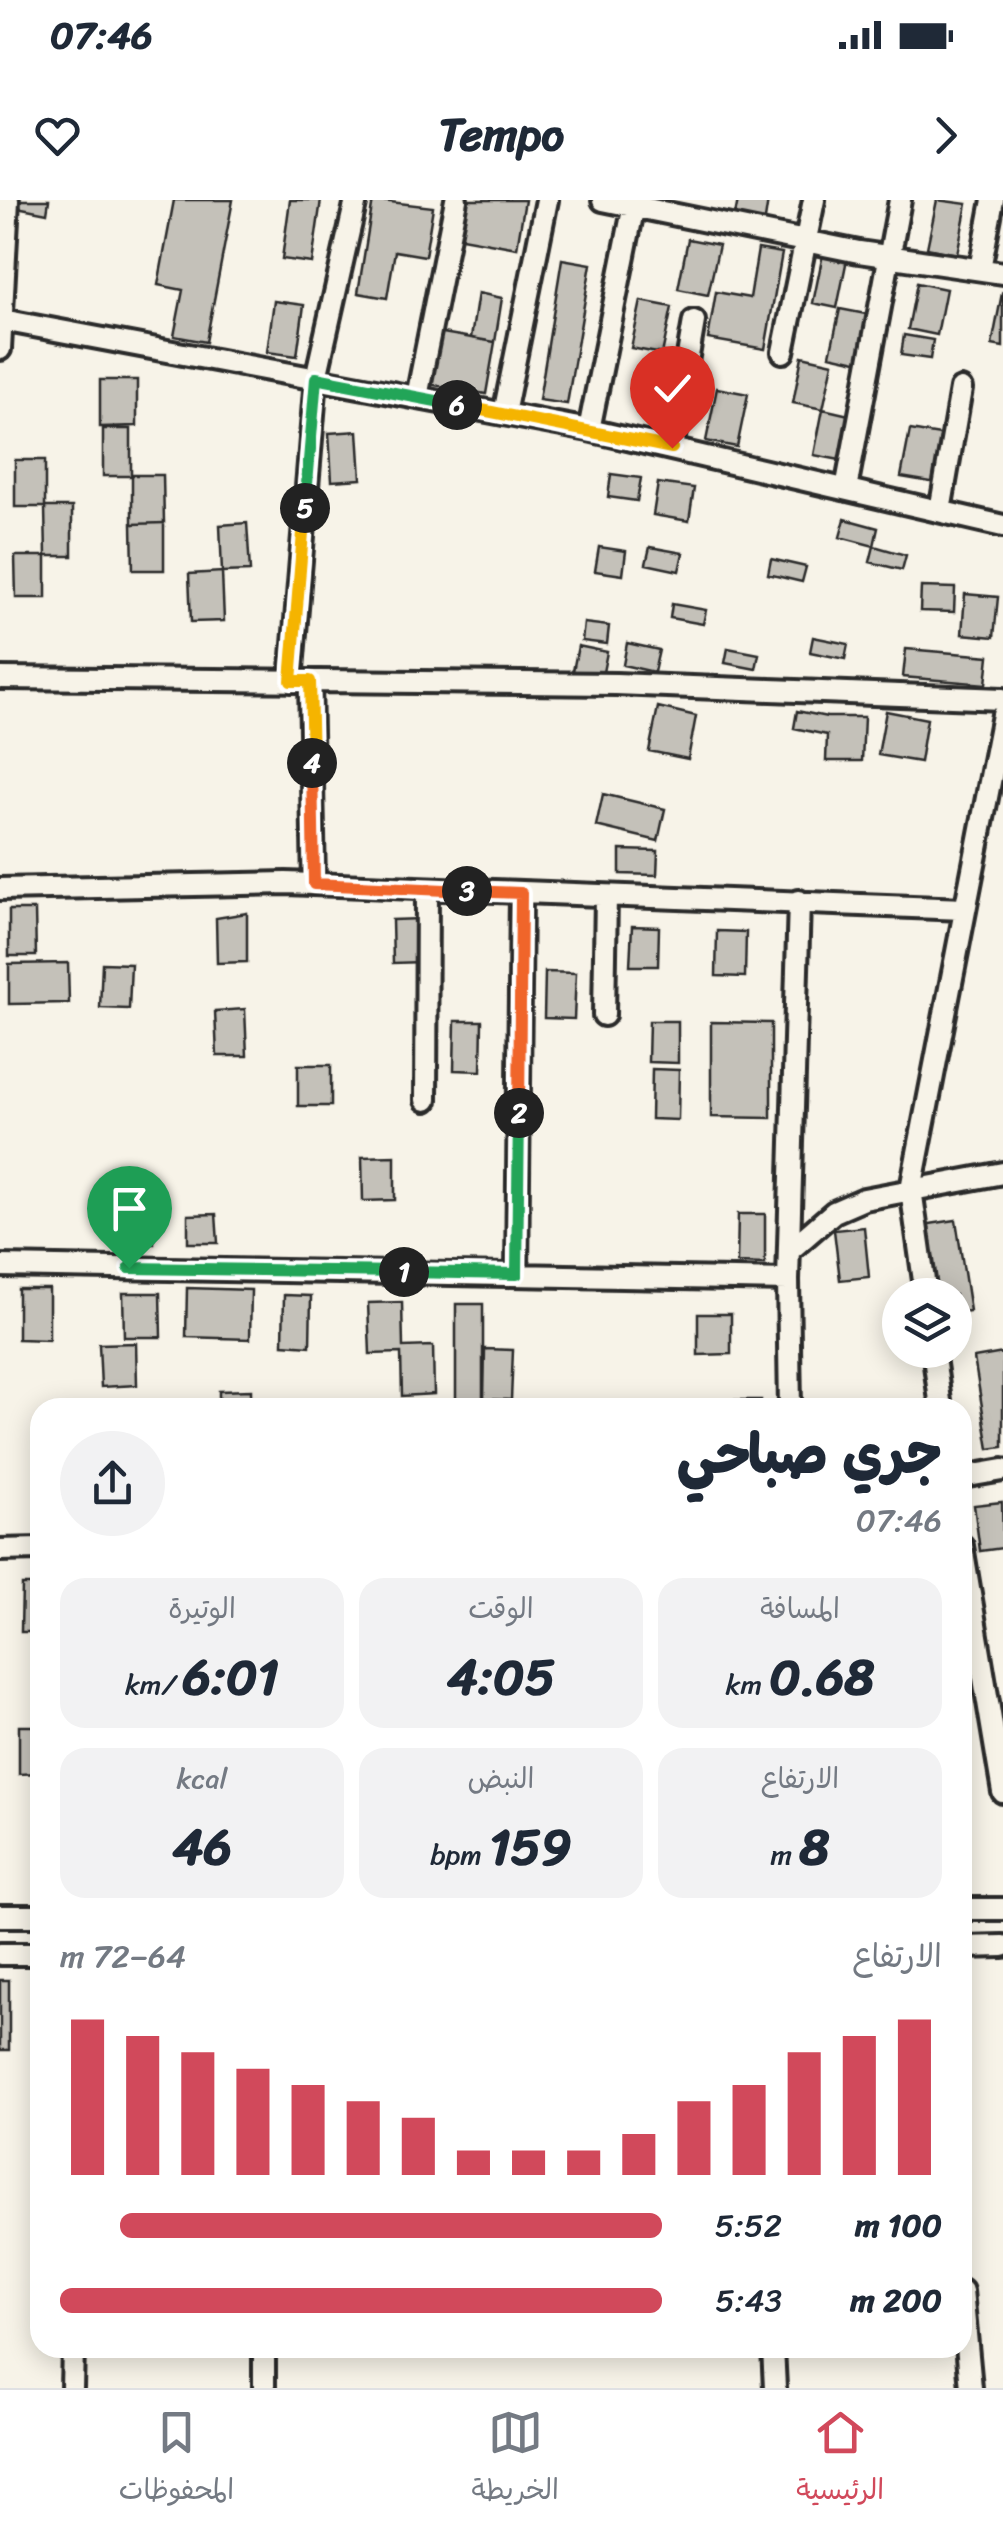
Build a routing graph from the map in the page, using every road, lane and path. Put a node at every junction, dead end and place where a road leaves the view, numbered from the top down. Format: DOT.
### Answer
graph roads {
  1 [pos="8,200"];
  2 [pos="356,200"];
  3 [pos="456,200"];
  4 [pos="546,200"];
  5 [pos="603,200"];
  6 [pos="814,200"];
  7 [pos="900,200"];
  8 [pos="993,200"];
  9 [pos="634,204"];
  10 [pos="806,241"];
  11 [pos="890,256"];
  12 [pos="980,269"];
  13 [pos="1003,272"];
  14 [pos="2,320"];
  15 [pos="694,321"];
  16 [pos="0,349"];
  17 [pos="783,352"];
  18 [pos="316,378"];
  19 [pos="961,389"];
  20 [pos="417,398"];
  21 [pos="504,414"];
  22 [pos="589,430"];
  23 [pos="672,448"];
  24 [pos="846,489"];
  25 [pos="940,512"];
  26 [pos="1003,526"];
  27 [pos="0,678"];
  28 [pos="301,681"];
  29 [pos="1003,699"];
  30 [pos="1003,715"];
  31 [pos="314,884"];
  32 [pos="0,889"];
  33 [pos="427,890"];
  34 [pos="521,893"];
  35 [pos="606,896"];
  36 [pos="799,901"];
  37 [pos="964,909"];
  38 [pos="604,1014"];
  39 [pos="426,1100"];
  40 [pos="1003,1173"];
  41 [pos="911,1189"];
  42 [pos="788,1251"];
  43 [pos="0,1266"];
  44 [pos="517,1274"];
  45 [pos="924,1278"];
  46 [pos="788,1280"];
  47 [pos="936,1368"];
  48 [pos="790,1398"];
  49 [pos="940,1398"];
  50 [pos="1003,1470"];
  51 [pos="972,1475"];
  52 [pos="30,1549"];
  53 [pos="0,1550"];
  54 [pos="972,1606"];
  55 [pos="1003,1792"];
  56 [pos="972,1909"];
  57 [pos="1003,1909"];
  58 [pos="0,1916"];
  59 [pos="30,1916"];
  60 [pos="1003,1946"];
  61 [pos="972,1947"];
  62 [pos="0,1954"];
  63 [pos="30,1954"];
  64 [pos="73,2358"];
  65 [pos="264,2358"];
  66 [pos="774,2358"];
  67 [pos="968,2358"];
  68 [pos="72,2388"];
  69 [pos="264,2388"];
  70 [pos="775,2388"];
  71 [pos="971,2388"];
  1 -- 14 [label="street"];
  2 -- 18 [label="street"];
  3 -- 20 [label="street"];
  4 -- 21 [label="street"];
  5 -- 9 [label="street"];
  6 -- 10 [label="street"];
  7 -- 11 [label="street"];
  8 -- 12 [label="street"];
  9 -- 10 [label="street"];
  9 -- 22 [label="street"];
  10 -- 11 [label="street"];
  10 -- 17 [label="street"];
  11 -- 12 [label="street"];
  11 -- 24 [label="street"];
  12 -- 13 [label="street"];
  14 -- 16 [label="street"];
  14 -- 18 [label="street"];
  15 -- 23 [label="street"];
  18 -- 20 [label="street"];
  18 -- 28 [label="street"];
  19 -- 25 [label="street"];
  20 -- 21 [label="street"];
  21 -- 22 [label="street"];
  22 -- 23 [label="street"];
  23 -- 24 [label="street"];
  24 -- 25 [label="street"];
  25 -- 26 [label="street"];
  27 -- 28 [label="street"];
  28 -- 29 [label="street"];
  28 -- 31 [label="street"];
  30 -- 37 [label="street"];
  31 -- 32 [label="street"];
  31 -- 33 [label="street"];
  33 -- 34 [label="street"];
  33 -- 39 [label="street"];
  34 -- 35 [label="street"];
  34 -- 44 [label="street"];
  35 -- 36 [label="street"];
  35 -- 38 [label="street"];
  36 -- 37 [label="street"];
  36 -- 42 [label="street"];
  37 -- 41 [label="street"];
  40 -- 41 [label="street"];
  41 -- 42 [label="street"];
  41 -- 45 [label="street"];
  42 -- 46 [label="street"];
  43 -- 44 [label="street"];
  44 -- 46 [label="street"];
  46 -- 48 [label="street"];
  47 -- 49 [label="street"];
  50 -- 51 [label="street"];
  52 -- 53 [label="street"];
  54 -- 55 [label="street"];
  56 -- 57 [label="street"];
  58 -- 59 [label="street"];
  60 -- 61 [label="street"];
  62 -- 63 [label="street"];
  64 -- 68 [label="street"];
  65 -- 69 [label="street"];
  66 -- 70 [label="street"];
  67 -- 71 [label="street"];
}
